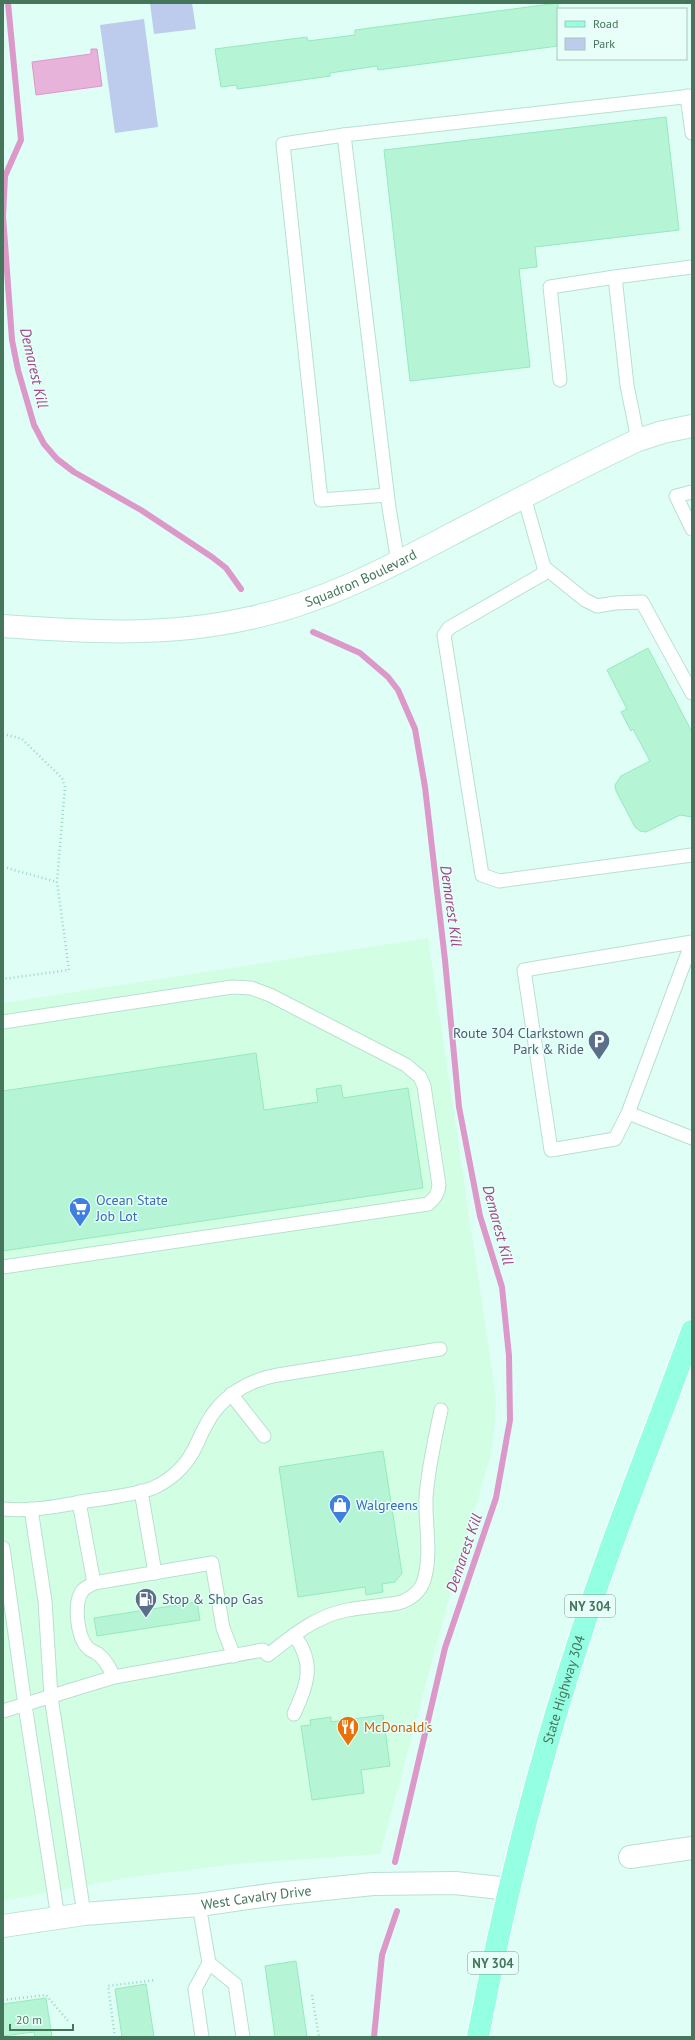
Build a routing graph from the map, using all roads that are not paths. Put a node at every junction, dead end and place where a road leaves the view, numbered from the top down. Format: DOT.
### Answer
graph roads {
  1 [pos="690,96"];
  2 [pos="692,133"];
  3 [pos="344,135"];
  4 [pos="692,267"];
  5 [pos="615,277"];
  6 [pos="560,380"];
  7 [pos="692,426"];
  8 [pos="638,440"];
  9 [pos="692,492"];
  10 [pos="387,496"];
  11 [pos="524,497"];
  12 [pos="692,529"];
  13 [pos="398,562"];
  14 [pos="544,567"];
  15 [pos="3,626"];
  16 [pos="692,693"];
  17 [pos="692,855"];
  18 [pos="3,1022"];
  19 [pos="628,1113"];
  20 [pos="692,1138"];
  21 [pos="3,1267"];
  22 [pos="692,1331"];
  23 [pos="440,1348"];
  24 [pos="232,1394"];
  25 [pos="441,1410"];
  26 [pos="264,1436"];
  27 [pos="141,1491"];
  28 [pos="79,1502"];
  29 [pos="3,1509"];
  30 [pos="31,1510"];
  31 [pos="3,1548"];
  32 [pos="155,1573"];
  33 [pos="94,1583"];
  34 [pos="294,1635"];
  35 [pos="234,1656"];
  36 [pos="114,1677"];
  37 [pos="51,1697"];
  38 [pos="25,1705"];
  39 [pos="3,1711"];
  40 [pos="294,1714"];
  41 [pos="692,1848"];
  42 [pos="630,1857"];
  43 [pos="509,1889"];
  44 [pos="199,1905"];
  45 [pos="84,1914"];
  46 [pos="58,1918"];
  47 [pos="3,1926"];
  48 [pos="209,1962"];
  49 [pos="202,2037"];
  50 [pos="243,2037"];
  51 [pos="478,2037"];
  1 -- 2 [label="lane"];
  1 -- 3 [label="lane"];
  3 -- 10 [label="lane"];
  3 -- 10 [label="lane"];
  4 -- 5 [label="lane"];
  5 -- 6 [label="lane"];
  5 -- 8 [label="lane"];
  7 -- 8 [label="street, Squadron Boulevard"];
  8 -- 11 [label="street, Squadron Boulevard"];
  9 -- 12 [label="lane"];
  10 -- 13 [label="lane"];
  11 -- 13 [label="street, Squadron Boulevard"];
  11 -- 14 [label="lane"];
  13 -- 15 [label="street, Squadron Boulevard"];
  14 -- 16 [label="lane"];
  14 -- 17 [label="lane"];
  18 -- 21 [label="lane"];
  19 -- 19 [label="lane"];
  19 -- 20 [label="lane"];
  22 -- 43 [label="main road, State Highway 304 / NY 304"];
  23 -- 24 [label="lane"];
  24 -- 26 [label="lane"];
  24 -- 27 [label="lane"];
  25 -- 34 [label="lane"];
  27 -- 28 [label="lane"];
  27 -- 32 [label="lane"];
  28 -- 30 [label="lane"];
  28 -- 33 [label="lane"];
  29 -- 30 [label="lane"];
  30 -- 37 [label="lane"];
  31 -- 38 [label="lane"];
  32 -- 33 [label="lane"];
  32 -- 35 [label="lane"];
  33 -- 36 [label="lane"];
  34 -- 35 [label="lane"];
  34 -- 40 [label="lane"];
  35 -- 36 [label="lane"];
  36 -- 37 [label="lane"];
  37 -- 38 [label="lane"];
  37 -- 45 [label="lane"];
  38 -- 39 [label="lane"];
  38 -- 46 [label="lane"];
  41 -- 42 [label="street"];
  43 -- 44 [label="street, West Cavalry Drive"];
  43 -- 51 [label="main road, State Highway 304 / NY 304"];
  44 -- 45 [label="street, West Cavalry Drive"];
  44 -- 48 [label="lane"];
  45 -- 46 [label="street, West Cavalry Drive"];
  46 -- 47 [label="street, West Cavalry Drive"];
  48 -- 49 [label="lane"];
  48 -- 50 [label="lane"];
}
